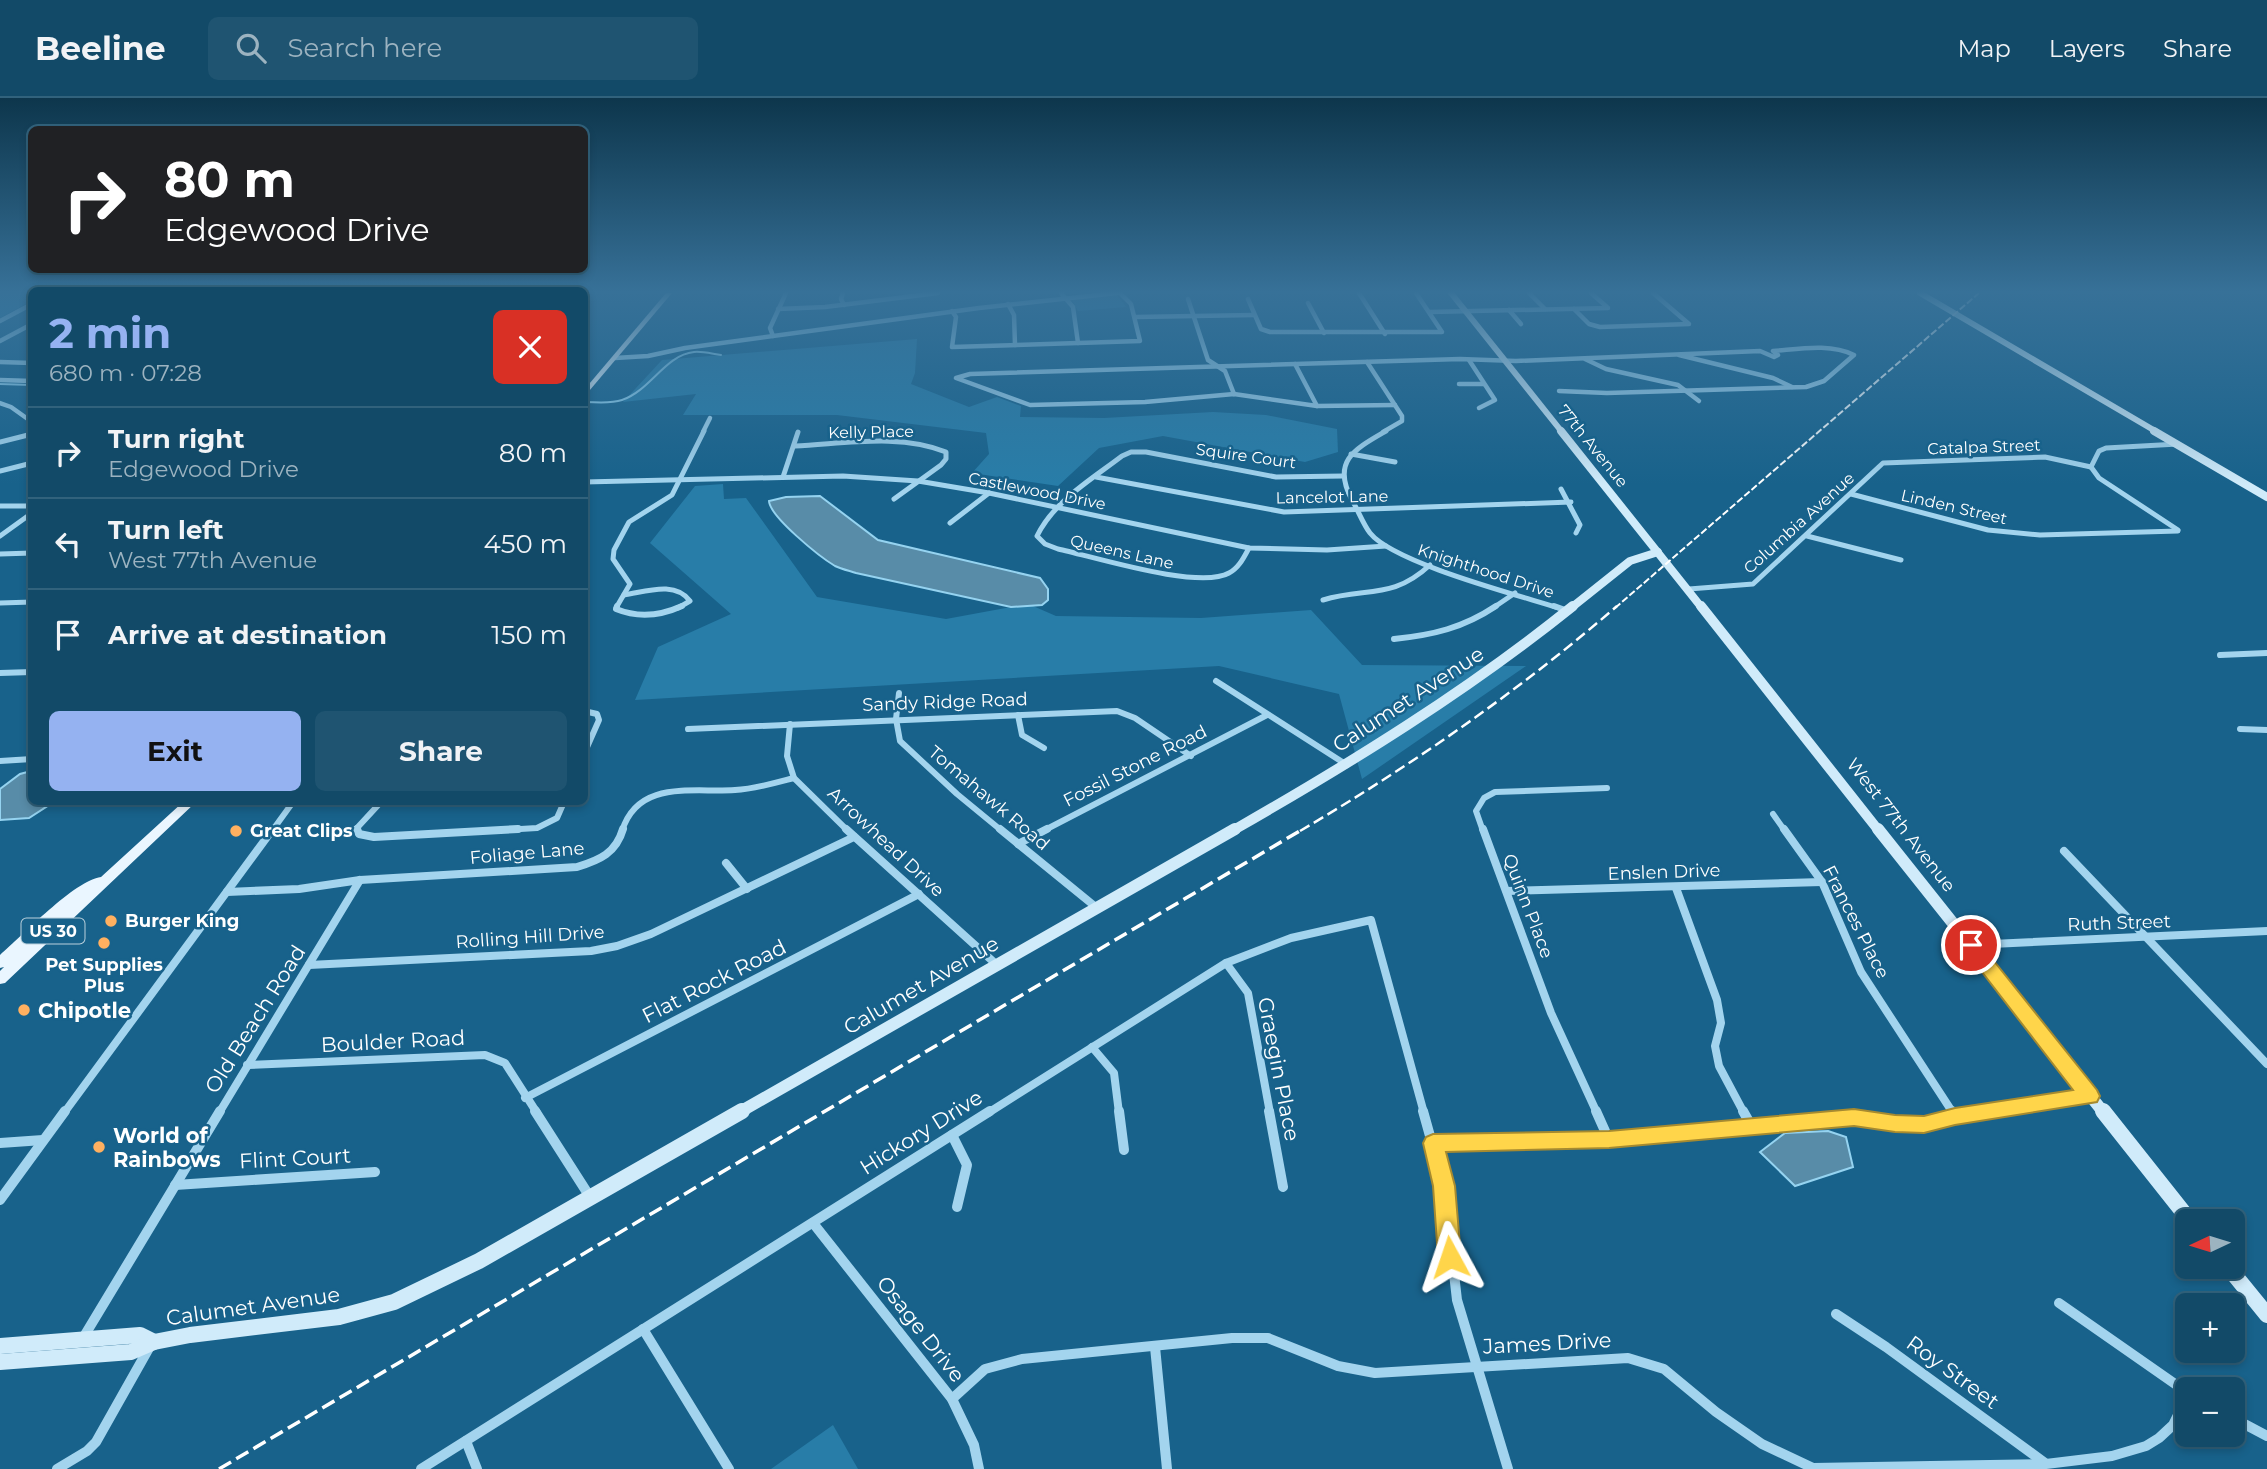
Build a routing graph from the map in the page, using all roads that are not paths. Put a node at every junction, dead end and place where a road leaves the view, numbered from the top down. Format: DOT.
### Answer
graph roads {
  1 [pos="632,357"];
  2 [pos="1207,357"];
  3 [pos="1504,357"];
  4 [pos="1622,357"];
  5 [pos="1684,357"];
  6 [pos="1852,357"];
  7 [pos="2029,357"];
  8 [pos="615,358"];
  9 [pos="1584,359"];
  10 [pos="1469,360"];
  11 [pos="1507,361"];
  12 [pos="0,362"];
  13 [pos="1367,362"];
  14 [pos="28,363"];
  15 [pos="1295,364"];
  16 [pos="1217,366"];
  17 [pos="0,380"];
  18 [pos="28,381"];
  19 [pos="1459,384"];
  20 [pos="1484,384"];
  21 [pos="1792,387"];
  22 [pos="588,390"];
  23 [pos="1686,390"];
  24 [pos="1559,391"];
  25 [pos="1234,394"];
  26 [pos="1699,401"];
  27 [pos="0,404"];
  28 [pos="1395,405"];
  29 [pos="1317,406"];
  30 [pos="1479,408"];
  31 [pos="28,410"];
  32 [pos="19,412"];
  33 [pos="710,418"];
  34 [pos="28,419"];
  35 [pos="798,432"];
  36 [pos="28,435"];
  37 [pos="0,442"];
  38 [pos="2178,444"];
  39 [pos="795,446"];
  40 [pos="1146,452"];
  41 [pos="1351,454"];
  42 [pos="1395,462"];
  43 [pos="28,464"];
  44 [pos="1878,466"];
  45 [pos="2091,467"];
  46 [pos="0,471"];
  47 [pos="1343,475"];
  48 [pos="783,477"];
  49 [pos="1096,477"];
  50 [pos="680,481"];
  51 [pos="918,481"];
  52 [pos="588,484"];
  53 [pos="1561,489"];
  54 [pos="989,493"];
  55 [pos="1851,494"];
  56 [pos="2267,497"];
  57 [pos="894,499"];
  58 [pos="1572,502"];
  59 [pos="0,506"];
  60 [pos="28,506"];
  61 [pos="1060,507"];
  62 [pos="1357,509"];
  63 [pos="28,516"];
  64 [pos="950,523"];
  65 [pos="1576,533"];
  66 [pos="0,536"];
  67 [pos="1807,536"];
  68 [pos="1386,547"];
  69 [pos="1249,548"];
  70 [pos="1658,552"];
  71 [pos="28,553"];
  72 [pos="0,554"];
  73 [pos="1901,561"];
  74 [pos="1430,565"];
  75 [pos="1689,589"];
  76 [pos="1515,593"];
  77 [pos="624,595"];
  78 [pos="1323,600"];
  79 [pos="28,602"];
  80 [pos="0,603"];
  81 [pos="1567,611"];
  82 [pos="1394,639"];
  83 [pos="2267,653"];
  84 [pos="2220,655"];
  85 [pos="28,672"];
  86 [pos="0,673"];
  87 [pos="1216,681"];
  88 [pos="899,693"];
  89 [pos="588,712"];
  90 [pos="1018,715"];
  91 [pos="1267,715"];
  92 [pos="896,719"];
  93 [pos="790,724"];
  94 [pos="688,729"];
  95 [pos="2240,729"];
  96 [pos="2267,730"];
  97 [pos="588,745"];
  98 [pos="1044,748"];
  99 [pos="28,755"];
  100 [pos="1191,756"];
  101 [pos="23,759"];
  102 [pos="28,759"];
  103 [pos="1,760"];
  104 [pos="1347,765"];
  105 [pos="794,778"];
  106 [pos="1607,788"];
  107 [pos="187,805"];
  108 [pos="291,805"];
  109 [pos="378,805"];
  110 [pos="563,805"];
  111 [pos="1773,814"];
  112 [pos="854,837"];
  113 [pos="1018,844"];
  114 [pos="2064,850"];
  115 [pos="726,863"];
  116 [pos="104,879"];
  117 [pos="360,880"];
  118 [pos="1822,882"];
  119 [pos="1676,888"];
  120 [pos="747,889"];
  121 [pos="1507,891"];
  122 [pos="227,892"];
  123 [pos="919,894"];
  124 [pos="1098,908"];
  125 [pos="2267,932"];
  126 [pos="2149,938"];
  127 [pos="1971,945"];
  128 [pos="0,963"];
  129 [pos="1226,963"];
  130 [pos="309,965"];
  131 [pos="998,965"];
  132 [pos="0,979"];
  133 [pos="1093,1047"];
  134 [pos="2267,1064"];
  135 [pos="247,1065"];
  136 [pos="2089,1096"];
  137 [pos="525,1098"];
  138 [pos="1955,1116"];
  139 [pos="1752,1127"];
  140 [pos="952,1135"];
  141 [pos="43,1140"];
  142 [pos="1609,1140"];
  143 [pos="0,1143"];
  144 [pos="1433,1143"];
  145 [pos="1124,1150"];
  146 [pos="375,1172"];
  147 [pos="175,1185"];
  148 [pos="1283,1187"];
  149 [pos="590,1197"];
  150 [pos="0,1200"];
  151 [pos="957,1207"];
  152 [pos="2180,1209"];
  153 [pos="813,1223"];
  154 [pos="2238,1279"];
  155 [pos="2059,1303"];
  156 [pos="1836,1314"];
  157 [pos="2267,1315"];
  158 [pos="643,1329"];
  159 [pos="82,1340"];
  160 [pos="153,1342"];
  161 [pos="0,1346"];
  162 [pos="1155,1347"];
  163 [pos="72,1357"];
  164 [pos="0,1362"];
  165 [pos="1475,1366"];
  166 [pos="2175,1385"];
  167 [pos="952,1399"];
  168 [pos="2175,1420"];
  169 [pos="2245,1424"];
  170 [pos="2267,1436"];
  171 [pos="466,1441"];
  172 [pos="2046,1464"];
  173 [pos="57,1469"];
  174 [pos="421,1469"];
  175 [pos="477,1469"];
  176 [pos="729,1469"];
  177 [pos="979,1469"];
  178 [pos="1167,1469"];
  179 [pos="1508,1469"];
  1 -- 8 [label="street"];
  2 -- 16 [label="street"];
  3 -- 11 [label="street, 77th Avenue"];
  4 -- 9 [label="street"];
  5 -- 21 [label="street"];
  6 -- 21 [label="street"];
  7 -- 38 [label="street"];
  8 -- 22 [label="main road"];
  9 -- 11 [label="street"];
  9 -- 23 [label="street"];
  10 -- 11 [label="street"];
  10 -- 13 [label="street"];
  10 -- 20 [label="street"];
  11 -- 70 [label="street, 77th Avenue"];
  12 -- 14 [label="street"];
  13 -- 15 [label="street"];
  13 -- 28 [label="street"];
  15 -- 16 [label="street"];
  15 -- 29 [label="street"];
  16 -- 25 [label="street"];
  16 -- 25 [label="street"];
  17 -- 18 [label="street"];
  19 -- 20 [label="street"];
  20 -- 30 [label="street"];
  21 -- 23 [label="street"];
  23 -- 24 [label="street"];
  23 -- 26 [label="street"];
  25 -- 29 [label="street"];
  27 -- 32 [label="street"];
  28 -- 29 [label="street"];
  28 -- 41 [label="street"];
  31 -- 32 [label="street"];
  32 -- 34 [label="street"];
  33 -- 50 [label="street"];
  35 -- 39 [label="street"];
  36 -- 37 [label="street"];
  38 -- 45 [label="street"];
  38 -- 56 [label="street"];
  39 -- 48 [label="street"];
  39 -- 51 [label="street, Kelly Place"];
  40 -- 47 [label="street, Squire Court"];
  40 -- 49 [label="street, Queens Lane"];
  41 -- 42 [label="street"];
  41 -- 47 [label="street"];
  43 -- 46 [label="street"];
  44 -- 45 [label="street, Catalpa Street"];
  44 -- 55 [label="street, Columbia Avenue"];
  45 -- 55 [label="street, Linden Street"];
  47 -- 62 [label="street, Knighthood Drive"];
  48 -- 50 [label="street, Castlewood Drive"];
  48 -- 51 [label="street, Castlewood Drive"];
  49 -- 61 [label="street, Queens Lane"];
  49 -- 62 [label="street, Lancelot Lane"];
  50 -- 52 [label="street, Castlewood Drive"];
  50 -- 77 [label="street"];
  51 -- 54 [label="street, Castlewood Drive"];
  51 -- 57 [label="street"];
  53 -- 58 [label="street"];
  54 -- 61 [label="street, Castlewood Drive"];
  54 -- 64 [label="street"];
  55 -- 67 [label="street, Columbia Avenue"];
  58 -- 62 [label="street, Lancelot Lane"];
  58 -- 65 [label="street"];
  59 -- 60 [label="street"];
  61 -- 69 [label="street, Castlewood Drive"];
  61 -- 69 [label="street, Queens Lane"];
  62 -- 68 [label="street, Knighthood Drive"];
  63 -- 66 [label="street"];
  67 -- 73 [label="street"];
  67 -- 75 [label="street, Columbia Avenue"];
  68 -- 69 [label="street, Castlewood Drive"];
  68 -- 74 [label="street, Knighthood Drive"];
  70 -- 75 [label="street, West 77th Avenue"];
  70 -- 81 [label="street, Calumet Avenue"];
  71 -- 72 [label="street"];
  74 -- 76 [label="street, Knighthood Drive"];
  74 -- 78 [label="street"];
  75 -- 127 [label="street, West 77th Avenue"];
  76 -- 81 [label="street, Knighthood Drive"];
  76 -- 82 [label="street"];
  77 -- 77 [label="street"];
  79 -- 80 [label="street"];
  81 -- 104 [label="street, Calumet Avenue"];
  83 -- 84 [label="street"];
  85 -- 86 [label="street"];
  87 -- 91 [label="street"];
  88 -- 92 [label="street"];
  89 -- 97 [label="street"];
  90 -- 92 [label="street, Sandy Ridge Road"];
  90 -- 98 [label="street"];
  90 -- 100 [label="street, Sandy Ridge Road"];
  91 -- 100 [label="street, Fossil Stone Road"];
  91 -- 104 [label="street"];
  92 -- 93 [label="street, Sandy Ridge Road"];
  92 -- 113 [label="street, Tomahawk Road"];
  93 -- 94 [label="street, Sandy Ridge Road"];
  93 -- 105 [label="street"];
  95 -- 96 [label="street"];
  99 -- 101 [label="street"];
  100 -- 113 [label="street, Fossil Stone Road"];
  101 -- 102 [label="street"];
  101 -- 103 [label="street"];
  104 -- 124 [label="street, Calumet Avenue"];
  105 -- 112 [label="street, Arrowhead Drive"];
  105 -- 117 [label="street, Foliage Lane"];
  106 -- 121 [label="street, Quinn Place"];
  107 -- 116 [label="main road, US 30"];
  108 -- 122 [label="street"];
  109 -- 110 [label="street"];
  111 -- 118 [label="street, Frances Place"];
  112 -- 120 [label="street, Rolling Hill Drive"];
  112 -- 123 [label="street, Arrowhead Drive"];
  113 -- 124 [label="street, Tomahawk Road"];
  114 -- 126 [label="street"];
  115 -- 120 [label="street"];
  116 -- 128 [label="main road, US 30"];
  116 -- 132 [label="main road, US 30"];
  117 -- 122 [label="street, Foliage Lane"];
  117 -- 130 [label="street, Old Beach Road"];
  118 -- 119 [label="street, Enslen Drive"];
  118 -- 138 [label="street, Frances Place"];
  119 -- 121 [label="street, Enslen Drive"];
  119 -- 139 [label="street"];
  120 -- 130 [label="street, Rolling Hill Drive"];
  121 -- 142 [label="street, Quinn Place"];
  122 -- 141 [label="street"];
  123 -- 131 [label="street, Arrowhead Drive"];
  123 -- 137 [label="street, Flat Rock Road"];
  124 -- 131 [label="street, Calumet Avenue"];
  125 -- 126 [label="street, Ruth Street"];
  126 -- 127 [label="street, Ruth Street"];
  126 -- 134 [label="street"];
  127 -- 136 [label="street, West 77th Avenue"];
  129 -- 133 [label="street, Hickory Drive"];
  129 -- 144 [label="street, Hickory Drive"];
  129 -- 148 [label="street, Graegin Place"];
  130 -- 135 [label="street, Old Beach Road"];
  131 -- 149 [label="street, Calumet Avenue"];
  133 -- 140 [label="street, Hickory Drive"];
  133 -- 145 [label="street"];
  135 -- 137 [label="street, Boulder Road"];
  135 -- 147 [label="street, Old Beach Road"];
  136 -- 138 [label="street"];
  136 -- 152 [label="street, West 77th Avenue"];
  137 -- 149 [label="street, Boulder Road"];
  138 -- 139 [label="street"];
  139 -- 142 [label="street"];
  140 -- 151 [label="street"];
  140 -- 153 [label="street, Hickory Drive"];
  141 -- 143 [label="street"];
  141 -- 150 [label="street"];
  142 -- 144 [label="street"];
  144 -- 165 [label="street"];
  146 -- 147 [label="street, Flint Court"];
  147 -- 159 [label="street, Old Beach Road"];
  149 -- 160 [label="street, Calumet Avenue"];
  153 -- 158 [label="street, Hickory Drive"];
  153 -- 167 [label="street, Osage Drive"];
  154 -- 157 [label="street"];
  155 -- 166 [label="street"];
  156 -- 172 [label="street, Roy Street"];
  158 -- 171 [label="street, Hickory Drive"];
  158 -- 176 [label="street"];
  159 -- 160 [label="street, Calumet Avenue"];
  159 -- 161 [label="street, Calumet Avenue"];
  159 -- 163 [label="street, Old Beach Road"];
  160 -- 163 [label="street, Calumet Avenue"];
  160 -- 173 [label="street"];
  162 -- 165 [label="street, James Drive"];
  162 -- 167 [label="street, James Drive"];
  162 -- 178 [label="street"];
  163 -- 164 [label="street, Calumet Avenue"];
  165 -- 172 [label="street, James Drive"];
  165 -- 179 [label="street"];
  167 -- 177 [label="street, Osage Drive"];
  168 -- 172 [label="street, James Drive"];
  169 -- 170 [label="street"];
  171 -- 174 [label="street, Hickory Drive"];
  171 -- 175 [label="street"];
}
